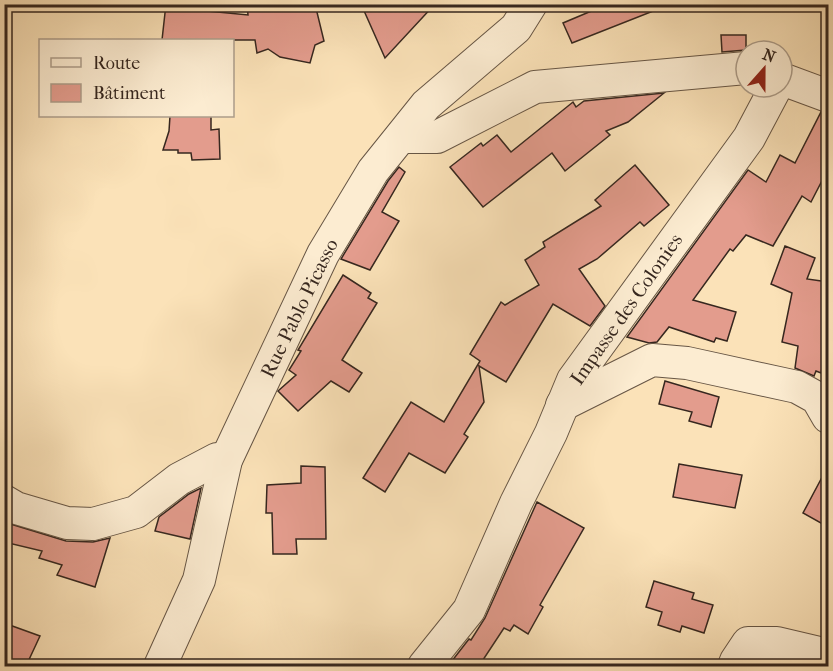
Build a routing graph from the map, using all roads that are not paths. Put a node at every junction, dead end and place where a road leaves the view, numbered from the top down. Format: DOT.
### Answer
graph roads {
  1 [pos="531,4"];
  2 [pos="734,69"];
  3 [pos="794,83"];
  4 [pos="828,96"];
  5 [pos="770,99"];
  6 [pos="401,137"];
  7 [pos="562,405"];
  8 [pos="828,417"];
  9 [pos="226,460"];
  10 [pos="4,501"];
  11 [pos="828,654"];
  12 [pos="160,666"];
  13 [pos="424,666"];
  14 [pos="734,666"];
  1 -- 6 [label="street, Rue Pablo Picasso"];
  2 -- 6 [label="street"];
  3 -- 4 [label="street"];
  5 -- 7 [label="street, Impasse des Colonies"];
  6 -- 9 [label="street, Rue Pablo Picasso"];
  7 -- 8 [label="street"];
  7 -- 13 [label="street, Impasse des Colonies"];
  9 -- 10 [label="street"];
  9 -- 12 [label="street, Rue Pablo Picasso"];
  11 -- 14 [label="street"];
}
